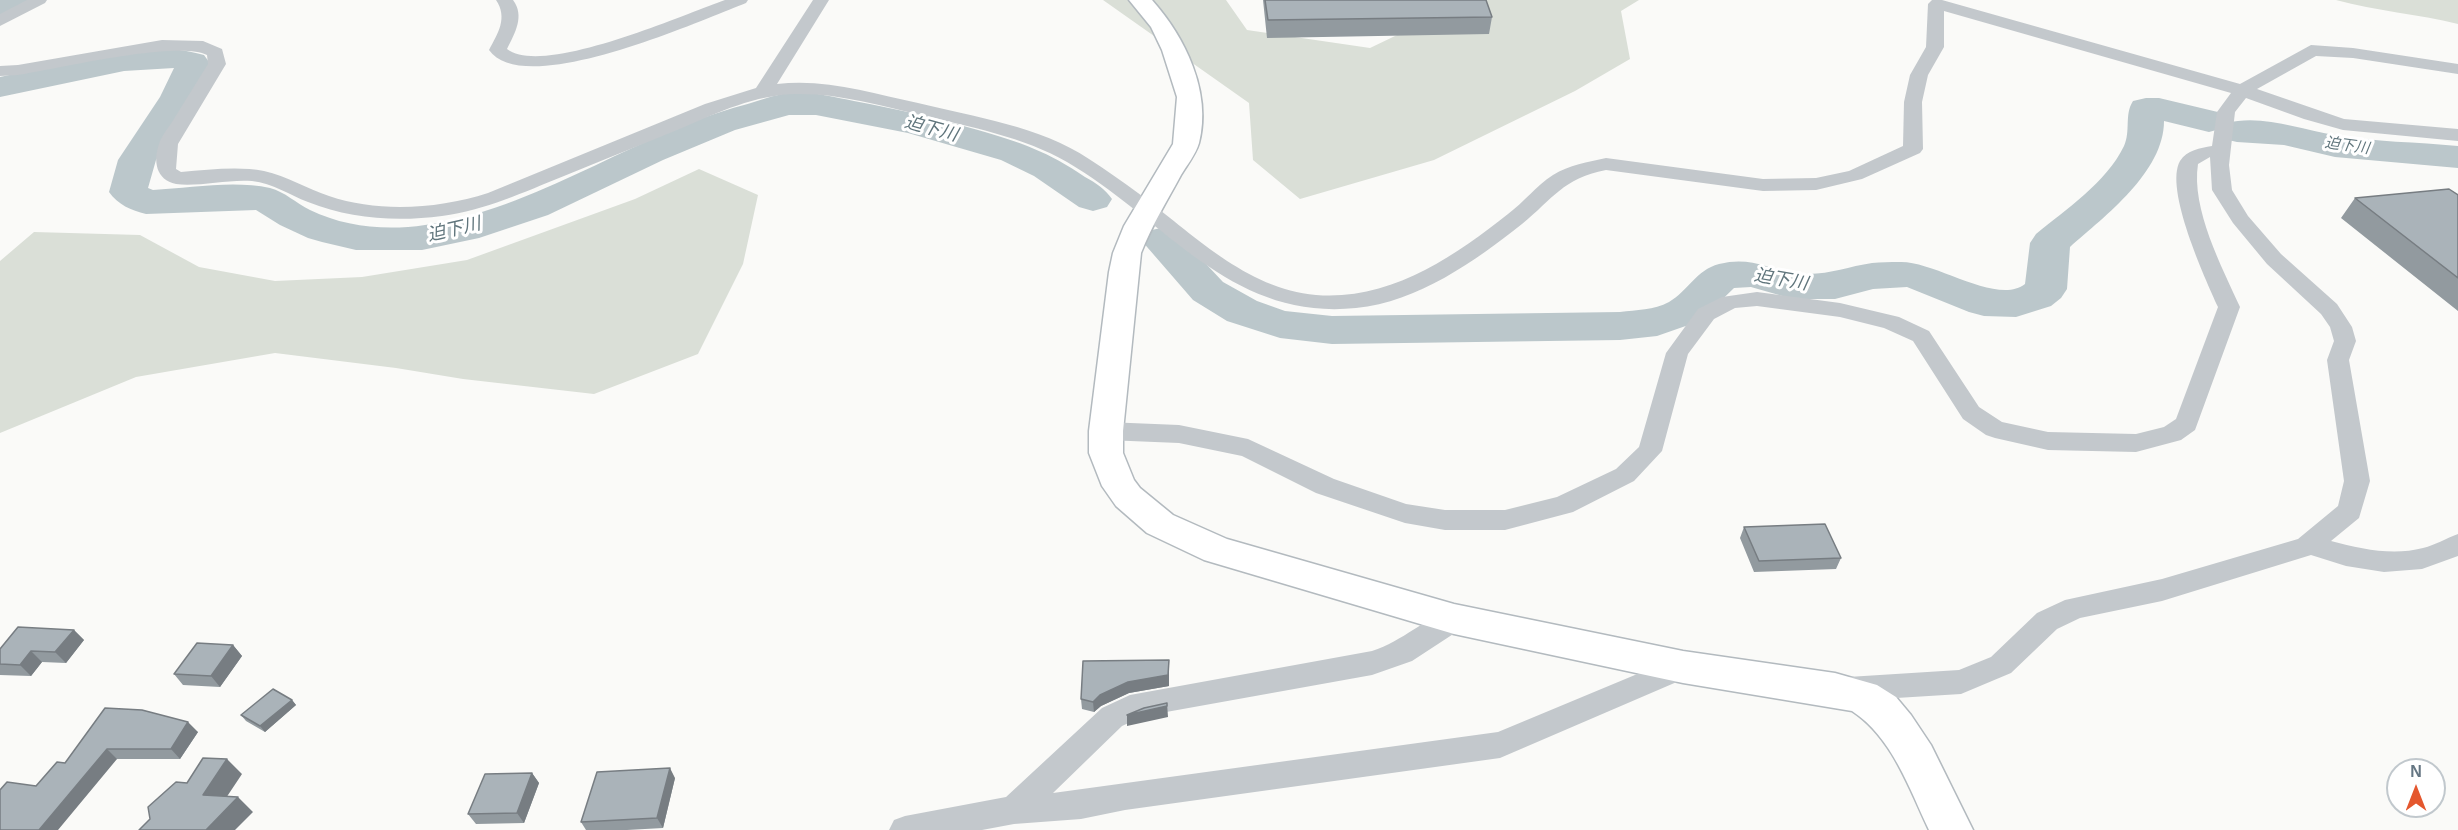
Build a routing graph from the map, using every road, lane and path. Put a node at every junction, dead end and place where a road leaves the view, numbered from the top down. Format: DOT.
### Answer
graph roads {
  1 [pos="39,0"];
  2 [pos="504,0"];
  3 [pos="740,0"];
  4 [pos="821,0"];
  5 [pos="1140,0"];
  6 [pos="0,21"];
  7 [pos="2458,69"];
  8 [pos="0,71"];
  9 [pos="764,90"];
  10 [pos="2242,90"];
  11 [pos="2458,135"];
  12 [pos="2221,150"];
  13 [pos="1148,210"];
  14 [pos="1106,431"];
  15 [pos="2309,544"];
  16 [pos="2458,544"];
  17 [pos="1454,619"];
  18 [pos="1683,667"];
  19 [pos="1835,690"];
  20 [pos="1014,810"];
  21 [pos="905,830"];
  22 [pos="1951,830"];
  1 -- 6 [label="street"];
  2 -- 3 [label="street"];
  4 -- 9 [label="street"];
  5 -- 13 [label="street"];
  7 -- 10 [label="street"];
  8 -- 9 [label="street"];
  9 -- 13 [label="street"];
  10 -- 11 [label="street"];
  10 -- 12 [label="street"];
  10 -- 13 [label="street"];
  12 -- 14 [label="street"];
  12 -- 15 [label="street"];
  13 -- 14 [label="street"];
  14 -- 17 [label="street"];
  15 -- 16 [label="street"];
  15 -- 19 [label="street"];
  17 -- 18 [label="street"];
  17 -- 20 [label="street"];
  18 -- 19 [label="street"];
  18 -- 20 [label="street"];
  19 -- 22 [label="street"];
  20 -- 21 [label="street"];
}
